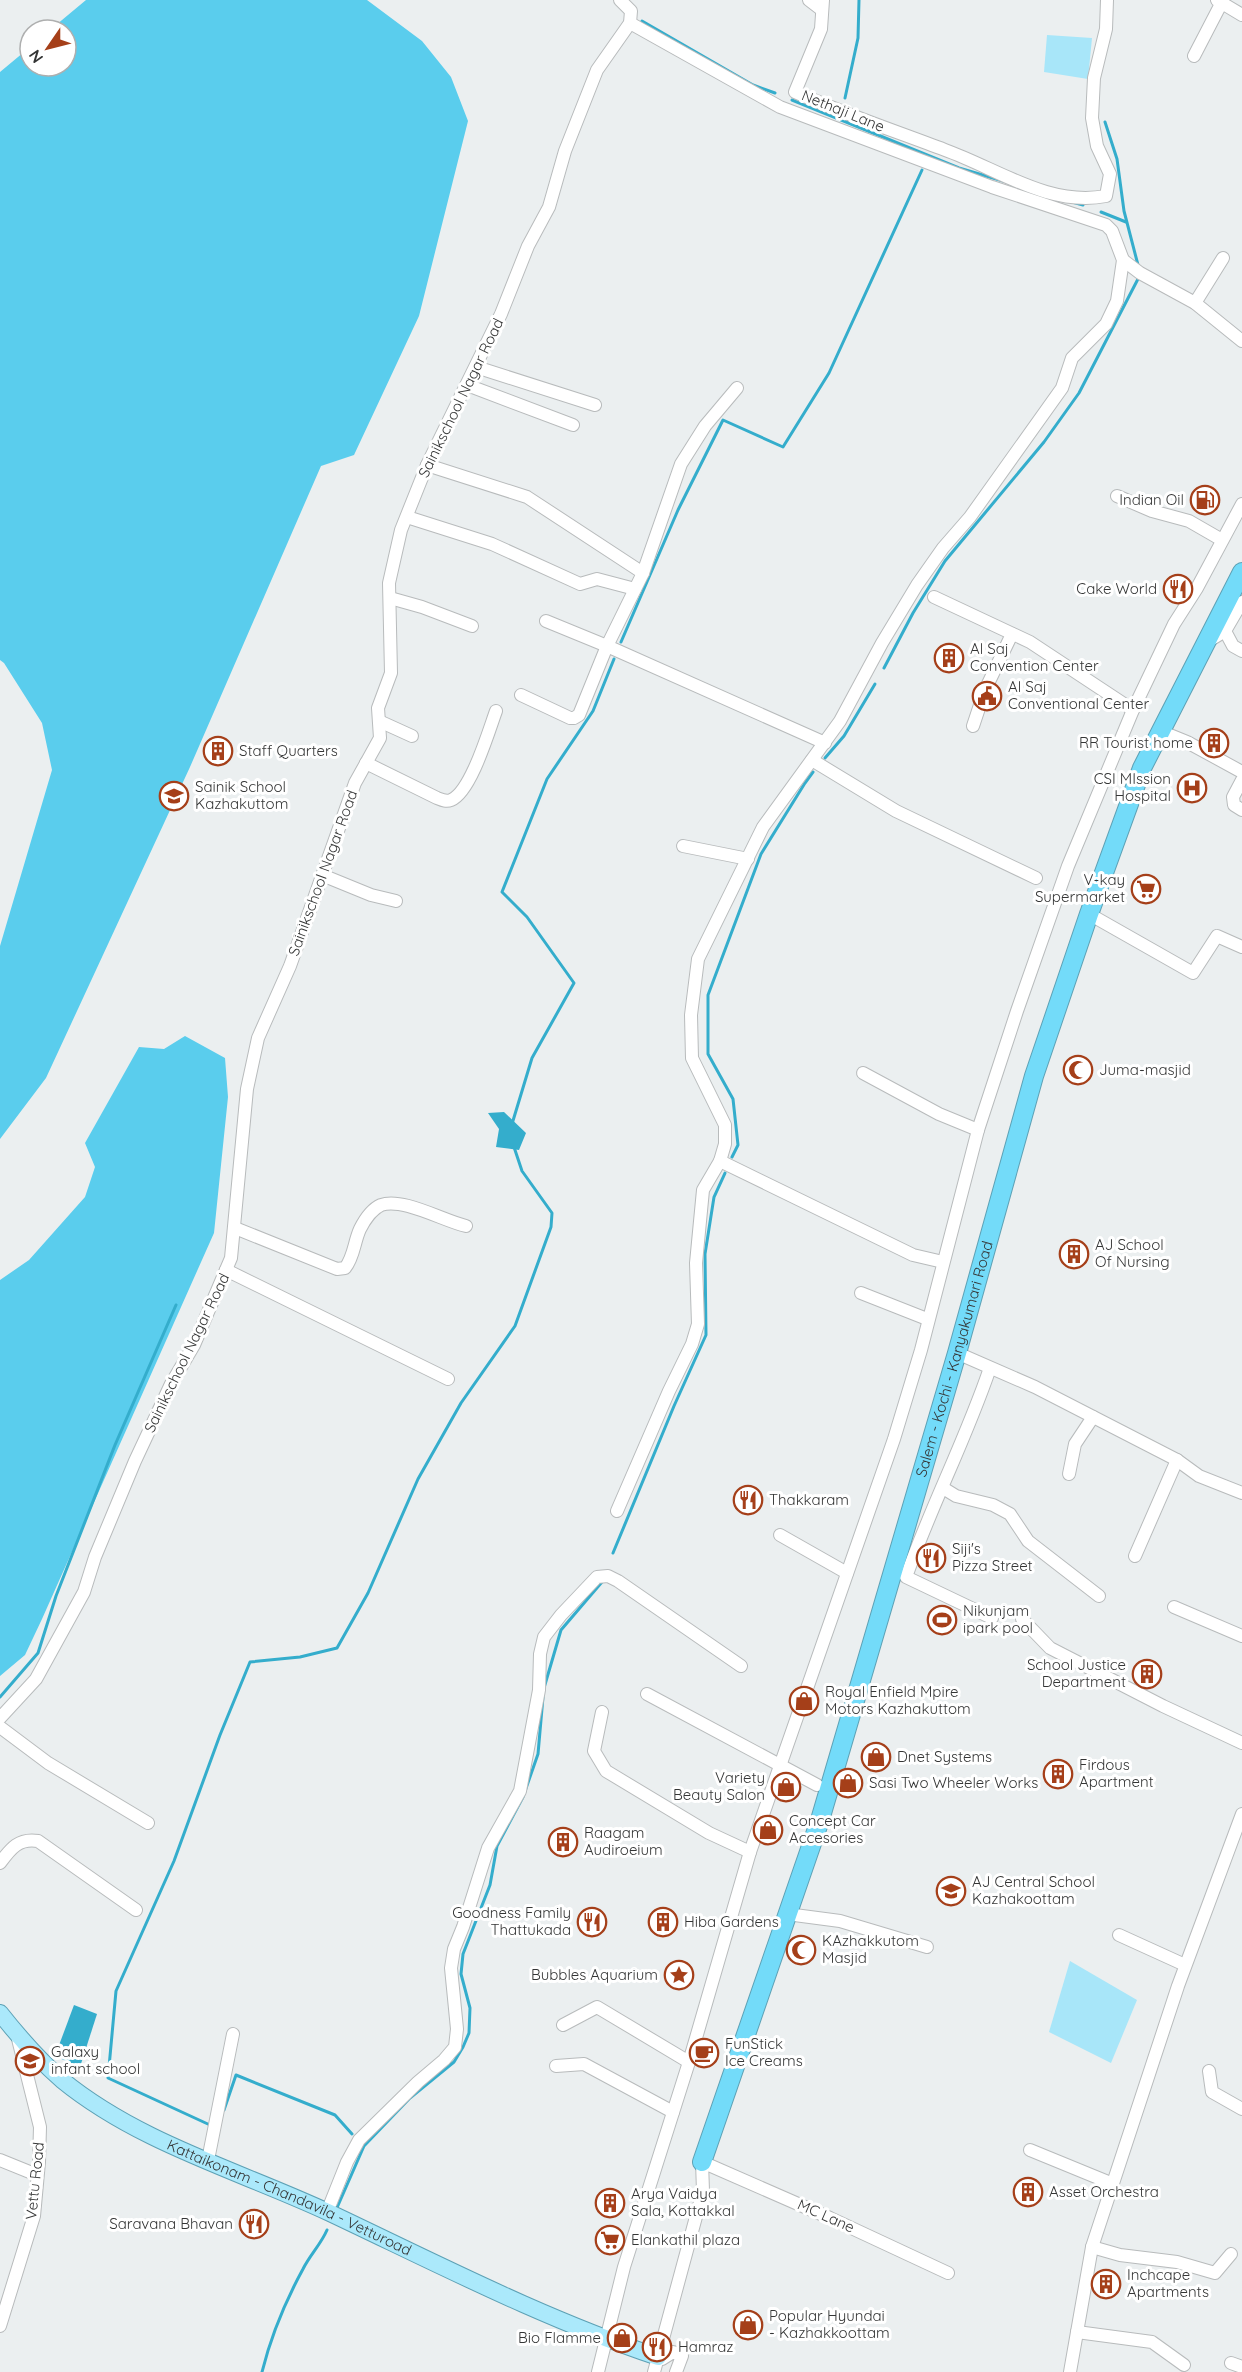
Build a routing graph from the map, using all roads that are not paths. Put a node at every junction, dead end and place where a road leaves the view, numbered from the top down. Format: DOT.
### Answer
graph roads {
  1 [pos="620,0"];
  2 [pos="809,0"];
  3 [pos="1107,0"];
  4 [pos="1220,1"];
  5 [pos="822,5"];
  6 [pos="1242,15"];
  7 [pos="630,23"];
  8 [pos="1194,56"];
  9 [pos="1223,258"];
  10 [pos="1123,260"];
  11 [pos="1195,303"];
  12 [pos="1242,341"];
  13 [pos="476,367"];
  14 [pos="467,385"];
  15 [pos="737,387"];
  16 [pos="595,405"];
  17 [pos="573,425"];
  18 [pos="427,465"];
  19 [pos="1117,496"];
  20 [pos="1242,504"];
  21 [pos="407,517"];
  22 [pos="1222,540"];
  23 [pos="1242,572"];
  24 [pos="643,573"];
  25 [pos="635,590"];
  26 [pos="934,597"];
  27 [pos="390,598"];
  28 [pos="1242,602"];
  29 [pos="546,621"];
  30 [pos="472,626"];
  31 [pos="1225,631"];
  32 [pos="1012,634"];
  33 [pos="1205,643"];
  34 [pos="606,646"];
  35 [pos="1242,651"];
  36 [pos="521,695"];
  37 [pos="1133,710"];
  38 [pos="496,711"];
  39 [pos="378,721"];
  40 [pos="973,726"];
  41 [pos="1160,731"];
  42 [pos="411,736"];
  43 [pos="825,743"];
  44 [pos="812,760"];
  45 [pos="366,763"];
  46 [pos="1242,772"];
  47 [pos="1242,780"];
  48 [pos="1242,810"];
  49 [pos="682,846"];
  50 [pos="748,859"];
  51 [pos="322,875"];
  52 [pos="1036,878"];
  53 [pos="396,901"];
  54 [pos="1089,914"];
  55 [pos="1242,946"];
  56 [pos="863,1073"];
  57 [pos="978,1130"];
  58 [pos="720,1161"];
  59 [pos="466,1226"];
  60 [pos="235,1228"];
  61 [pos="943,1262"];
  62 [pos="226,1270"];
  63 [pos="861,1293"];
  64 [pos="927,1319"];
  65 [pos="957,1353"];
  66 [pos="990,1368"];
  67 [pos="448,1379"];
  68 [pos="1093,1417"];
  69 [pos="1177,1460"];
  70 [pos="1069,1474"];
  71 [pos="943,1488"];
  72 [pos="1242,1493"];
  73 [pos="617,1511"];
  74 [pos="780,1535"];
  75 [pos="1135,1556"];
  76 [pos="847,1573"];
  77 [pos="1099,1596"];
  78 [pos="1174,1606"];
  79 [pos="992,1618"];
  80 [pos="1022,1619"];
  81 [pos="1242,1635"];
  82 [pos="741,1666"];
  83 [pos="647,1694"];
  84 [pos="602,1712"];
  85 [pos="0,1718"];
  86 [pos="0,1727"];
  87 [pos="1242,1743"];
  88 [pos="780,1765"];
  89 [pos="817,1785"];
  90 [pos="1242,1814"];
  91 [pos="148,1823"];
  92 [pos="750,1852"];
  93 [pos="0,1863"];
  94 [pos="136,1910"];
  95 [pos="787,1914"];
  96 [pos="1119,1935"];
  97 [pos="927,1947"];
  98 [pos="1185,1965"];
  99 [pos="0,2013"];
  100 [pos="563,2025"];
  101 [pos="233,2034"];
  102 [pos="17,2035"];
  103 [pos="689,2062"];
  104 [pos="556,2066"];
  105 [pos="1209,2071"];
  106 [pos="1242,2109"];
  107 [pos="673,2112"];
  108 [pos="1030,2150"];
  109 [pos="0,2160"];
  110 [pos="208,2160"];
  111 [pos="702,2162"];
  112 [pos="37,2175"];
  113 [pos="1113,2184"];
  114 [pos="327,2212"];
  115 [pos="1092,2247"];
  116 [pos="1231,2254"];
  117 [pos="948,2273"];
  118 [pos="0,2326"];
  119 [pos="1077,2332"];
  120 [pos="607,2340"];
  121 [pos="658,2363"];
  122 [pos="1184,2365"];
  123 [pos="598,2372"];
  124 [pos="671,2372"];
  125 [pos="676,2372"];
  126 [pos="1070,2372"];
  1 -- 7 [label="street"];
  2 -- 5 [label="street"];
  3 -- 5 [label="street, Nethaji Lane"];
  4 -- 6 [label="street"];
  4 -- 8 [label="street"];
  7 -- 10 [label="street"];
  7 -- 13 [label="street, Sainikschool Nagar Road"];
  9 -- 11 [label="street"];
  10 -- 11 [label="street"];
  10 -- 43 [label="street"];
  11 -- 12 [label="street"];
  13 -- 14 [label="street, Sainikschool Nagar Road"];
  13 -- 16 [label="street"];
  14 -- 17 [label="street"];
  14 -- 18 [label="street, Sainikschool Nagar Road"];
  15 -- 24 [label="street"];
  18 -- 21 [label="street, Sainikschool Nagar Road"];
  18 -- 24 [label="street"];
  19 -- 22 [label="street"];
  20 -- 22 [label="street"];
  21 -- 25 [label="street"];
  21 -- 27 [label="street, Sainikschool Nagar Road"];
  22 -- 37 [label="street"];
  23 -- 33 [label="highway, Salem - Kochi - Kanyakumari Road"];
  24 -- 25 [label="street"];
  25 -- 34 [label="street"];
  26 -- 32 [label="street"];
  27 -- 30 [label="street"];
  27 -- 39 [label="street, Sainikschool Nagar Road"];
  28 -- 31 [label="street"];
  29 -- 34 [label="street"];
  31 -- 33 [label="street"];
  31 -- 35 [label="street"];
  32 -- 37 [label="street"];
  32 -- 40 [label="street"];
  33 -- 41 [label="highway, Salem - Kochi - Kanyakumari Road"];
  34 -- 36 [label="street"];
  34 -- 43 [label="street"];
  37 -- 57 [label="street"];
  38 -- 45 [label="street"];
  39 -- 42 [label="street"];
  39 -- 45 [label="street, Sainikschool Nagar Road"];
  41 -- 46 [label="street"];
  41 -- 54 [label="highway, Salem - Kochi - Kanyakumari Road"];
  43 -- 44 [label="street"];
  44 -- 50 [label="street"];
  44 -- 52 [label="street"];
  45 -- 51 [label="street, Sainikschool Nagar Road"];
  47 -- 48 [label="street"];
  49 -- 50 [label="street"];
  50 -- 58 [label="street"];
  51 -- 53 [label="street"];
  51 -- 60 [label="street, Sainikschool Nagar Road"];
  54 -- 55 [label="street"];
  54 -- 65 [label="highway, Salem - Kochi - Kanyakumari Road"];
  56 -- 57 [label="street"];
  57 -- 61 [label="street"];
  58 -- 61 [label="street"];
  58 -- 73 [label="street"];
  59 -- 60 [label="street"];
  60 -- 62 [label="street, Sainikschool Nagar Road"];
  61 -- 64 [label="street"];
  62 -- 67 [label="street"];
  62 -- 85 [label="street, Sainikschool Nagar Road"];
  63 -- 64 [label="street"];
  64 -- 76 [label="street"];
  65 -- 66 [label="street"];
  65 -- 95 [label="highway, Salem - Kochi - Kanyakumari Road"];
  66 -- 68 [label="street"];
  66 -- 71 [label="street"];
  68 -- 69 [label="street"];
  68 -- 70 [label="street"];
  69 -- 72 [label="street"];
  69 -- 75 [label="street"];
  71 -- 77 [label="street"];
  71 -- 79 [label="street"];
  74 -- 76 [label="street"];
  76 -- 88 [label="street"];
  78 -- 81 [label="street"];
  80 -- 87 [label="street"];
  82 -- 114 [label="street"];
  83 -- 88 [label="street"];
  84 -- 92 [label="street"];
  86 -- 91 [label="street"];
  88 -- 89 [label="street"];
  88 -- 92 [label="street"];
  90 -- 98 [label="street"];
  92 -- 103 [label="street"];
  93 -- 94 [label="street"];
  95 -- 97 [label="street"];
  95 -- 111 [label="highway, Salem - Kochi - Kanyakumari Road"];
  96 -- 98 [label="street"];
  98 -- 113 [label="street"];
  99 -- 102 [label="main road, Kattaikonam - Chandavila - Vetturoad"];
  100 -- 103 [label="street"];
  101 -- 110 [label="street"];
  102 -- 110 [label="main road, Kattaikonam - Chandavila - Vetturoad"];
  102 -- 112 [label="street, Vettu Road"];
  103 -- 107 [label="street"];
  104 -- 107 [label="street"];
  105 -- 106 [label="street"];
  107 -- 120 [label="street"];
  108 -- 113 [label="street"];
  109 -- 112 [label="street"];
  110 -- 114 [label="main road, Kattaikonam - Chandavila - Vetturoad"];
  111 -- 117 [label="street, MC Lane"];
  111 -- 121 [label="street"];
  112 -- 118 [label="street, Vettu Road"];
  113 -- 115 [label="street"];
  114 -- 120 [label="main road, Kattaikonam - Chandavila - Vetturoad"];
  115 -- 116 [label="street"];
  115 -- 119 [label="street"];
  119 -- 122 [label="street"];
  119 -- 126 [label="street"];
  120 -- 121 [label="main road, Kattaikonam - Chandavila - Vetturoad"];
  120 -- 123 [label="street"];
  121 -- 124 [label="street"];
  121 -- 125 [label="street"];
}
